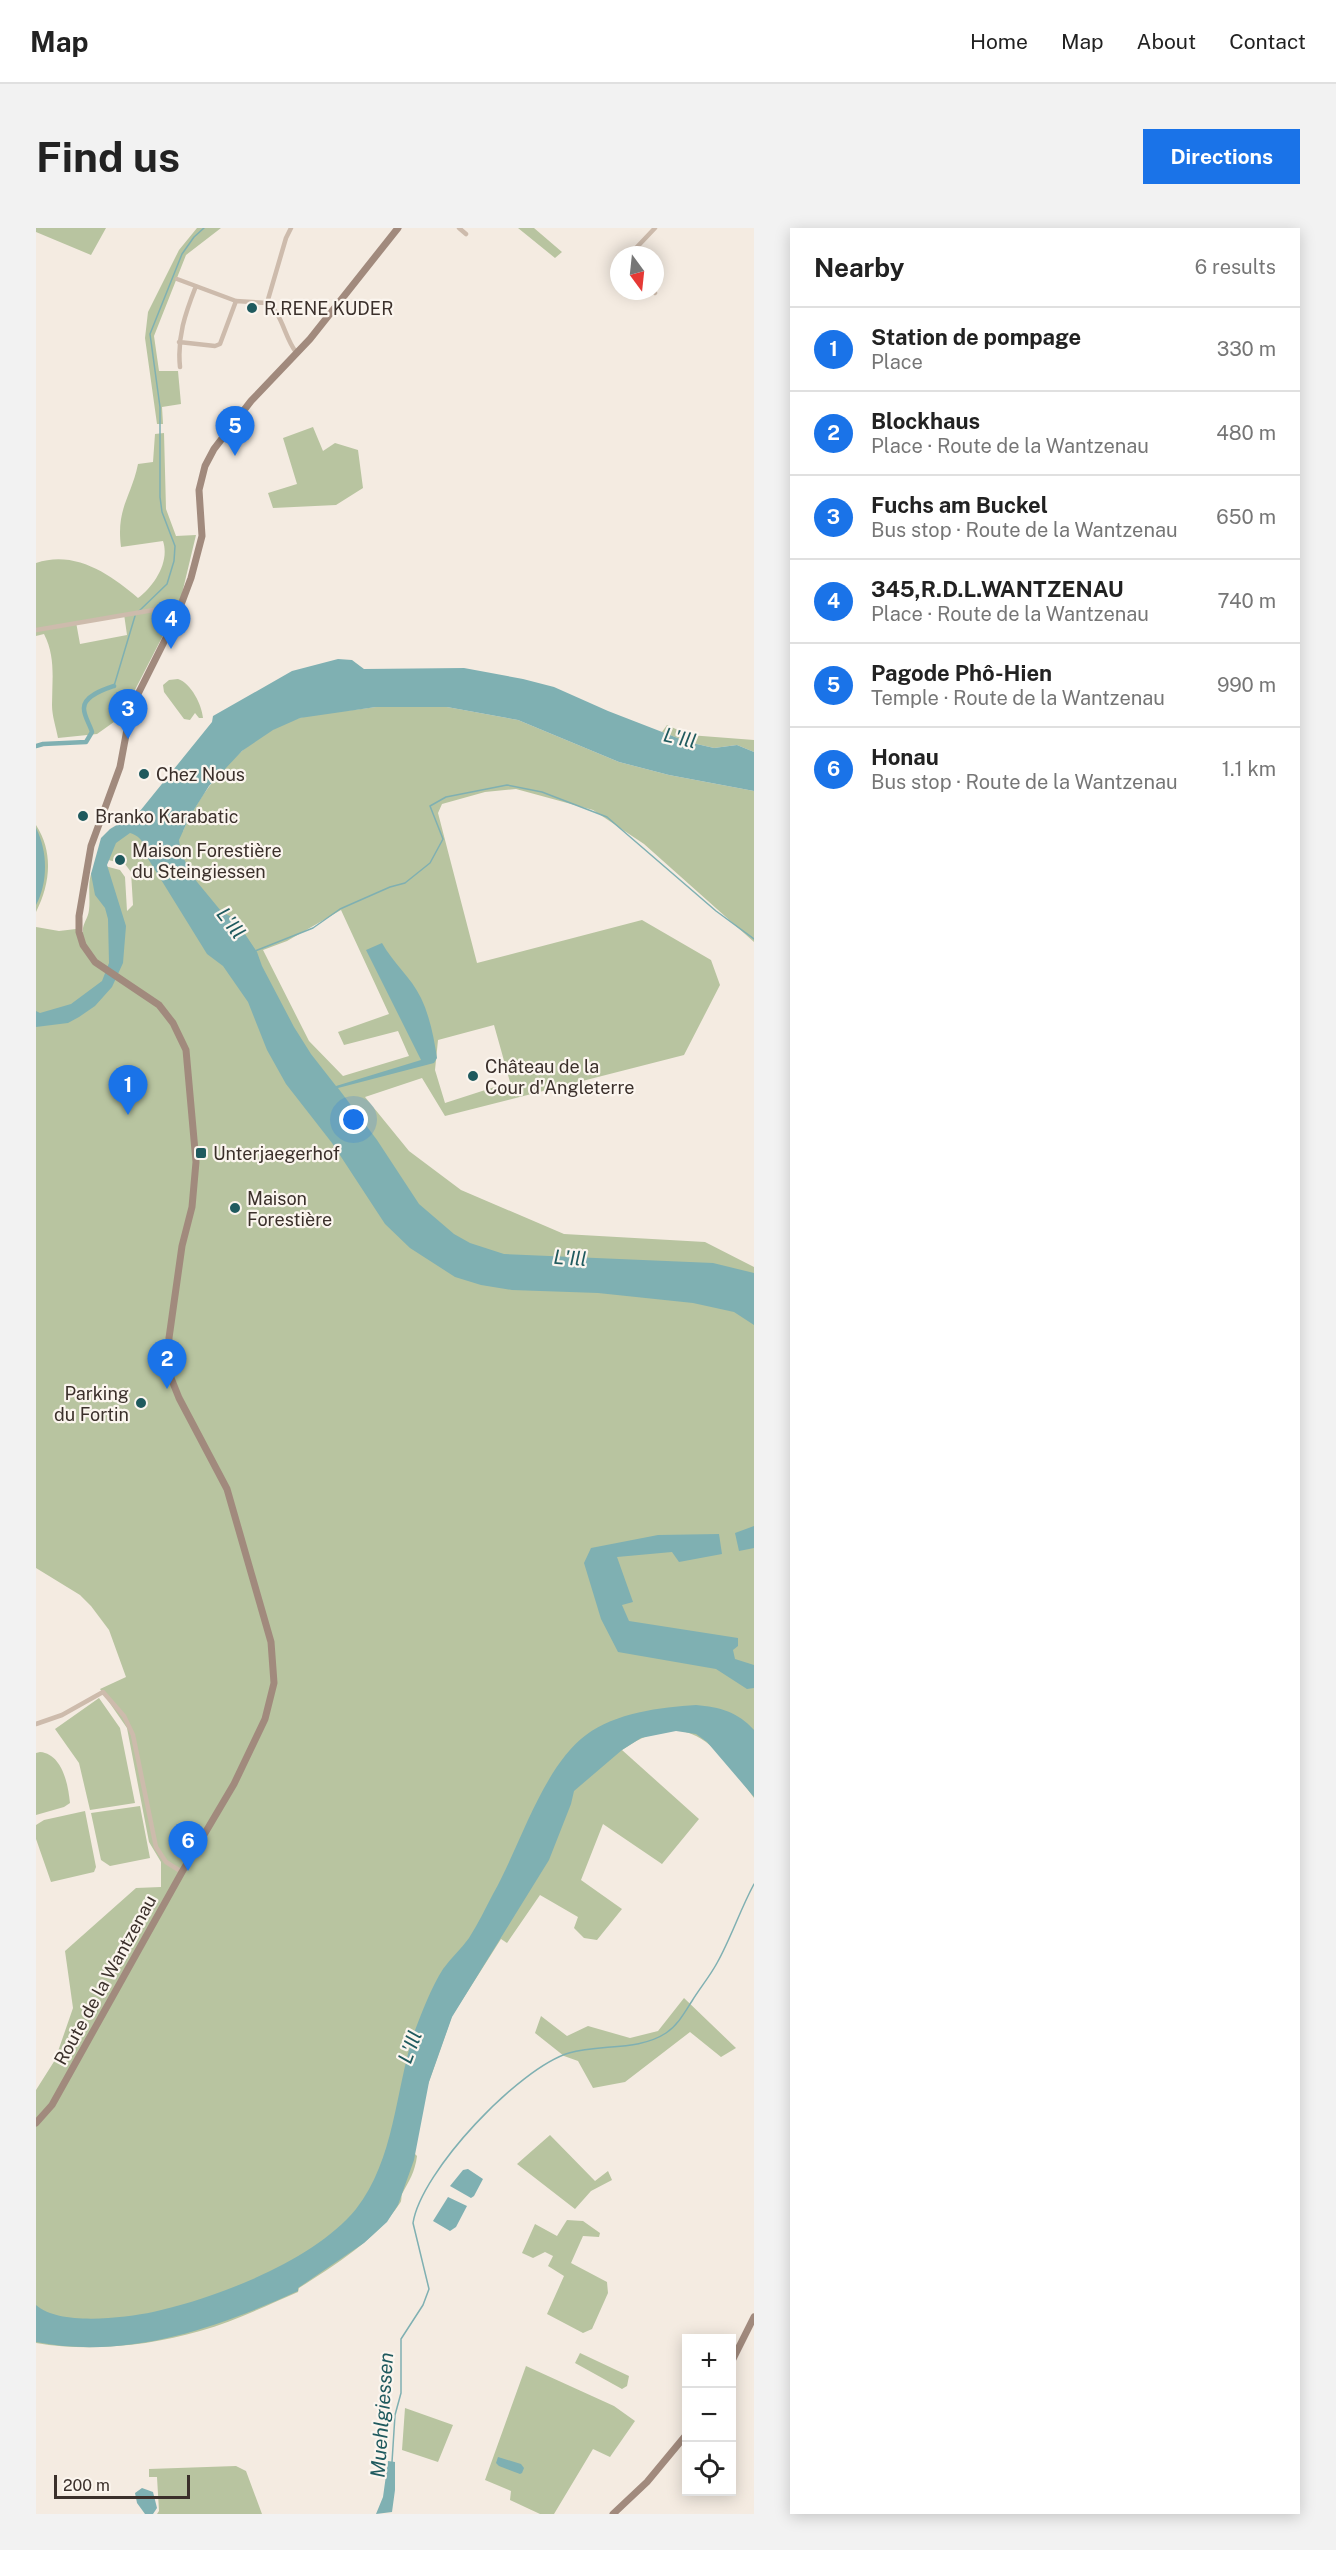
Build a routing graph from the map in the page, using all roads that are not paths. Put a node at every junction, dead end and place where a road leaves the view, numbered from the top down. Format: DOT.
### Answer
graph roads {
  1 [pos="291,228"];
  2 [pos="398,228"];
  3 [pos="459,228"];
  4 [pos="655,228"];
  5 [pos="466,234"];
  6 [pos="638,246"];
  7 [pos="177,279"];
  8 [pos="196,286"];
  9 [pos="236,302"];
  10 [pos="267,303"];
  11 [pos="179,342"];
  12 [pos="296,352"];
  13 [pos="180,368"];
  14 [pos="180,609"];
  15 [pos="36,630"];
  16 [pos="36,1724"];
  17 [pos="182,1872"];
  18 [pos="36,2123"];
  19 [pos="754,2317"];
  20 [pos="736,2353"];
  21 [pos="682,2441"];
  22 [pos="613,2514"];
  1 -- 10 [label="street"];
  2 -- 12 [label="main road, Route de la Wantzenau"];
  3 -- 5 [label="street"];
  4 -- 6 [label="street"];
  7 -- 8 [label="street"];
  8 -- 9 [label="street"];
  8 -- 11 [label="street"];
  9 -- 10 [label="street"];
  9 -- 11 [label="street"];
  10 -- 12 [label="street"];
  11 -- 13 [label="street"];
  12 -- 14 [label="main road, Route de la Wantzenau"];
  14 -- 15 [label="street"];
  14 -- 17 [label="main road, Route de la Wantzenau"];
  16 -- 17 [label="street"];
  17 -- 18 [label="main road, Route de la Wantzenau"];
  19 -- 20 [label="main road"];
  21 -- 22 [label="main road"];
}
